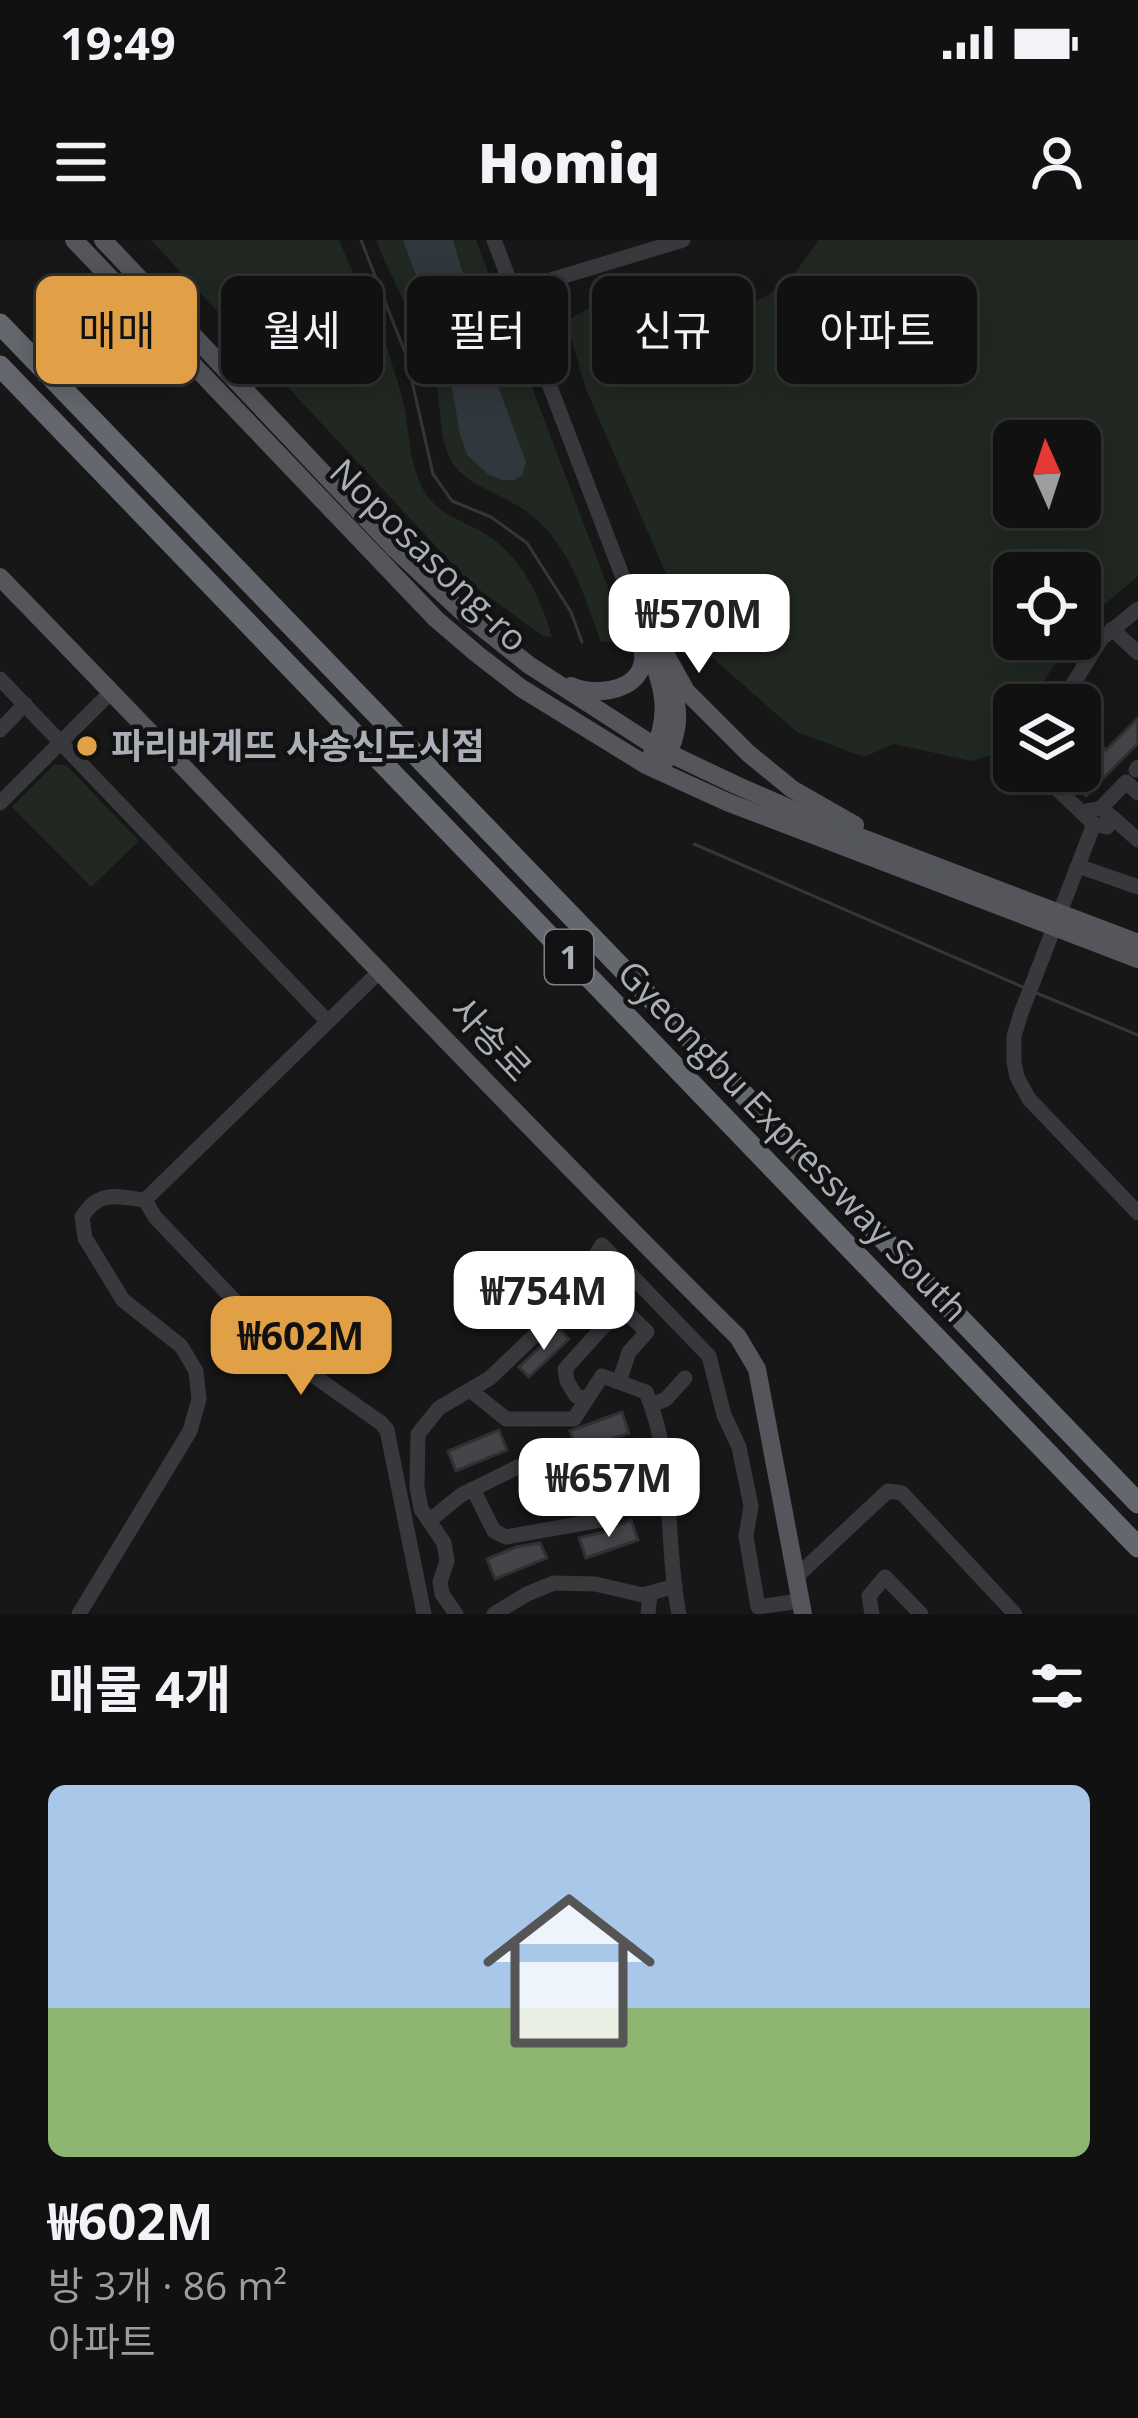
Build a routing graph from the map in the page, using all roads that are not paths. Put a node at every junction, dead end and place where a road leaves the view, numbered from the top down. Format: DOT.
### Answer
graph roads {
  1 [pos="74,240"];
  2 [pos="103,240"];
  3 [pos="494,240"];
  4 [pos="683,240"];
  5 [pos="506,276"];
  6 [pos="565,276"];
  7 [pos="0,325"];
  8 [pos="0,366"];
  9 [pos="548,384"];
  10 [pos="0,577"];
  11 [pos="632,601"];
  12 [pos="1138,609"];
  13 [pos="1112,629"];
  14 [pos="1138,653"];
  15 [pos="539,671"];
  16 [pos="0,679"];
  17 [pos="1073,684"];
  18 [pos="111,692"];
  19 [pos="25,704"];
  20 [pos="0,730"];
  21 [pos="62,741"];
  22 [pos="657,759"];
  23 [pos="1060,792"];
  24 [pos="1138,794"];
  25 [pos="0,803"];
  26 [pos="1107,813"];
  27 [pos="1087,818"];
  28 [pos="1138,840"];
  29 [pos="901,851"];
  30 [pos="1078,866"];
  31 [pos="1138,887"];
  32 [pos="1057,920"];
  33 [pos="1138,943"];
  34 [pos="1138,959"];
  35 [pos="381,970"];
  36 [pos="327,1021"];
  37 [pos="146,1200"];
  38 [pos="1138,1213"];
  39 [pos="685,1378"];
  40 [pos="619,1382"];
  41 [pos="470,1390"];
  42 [pos="587,1399"];
  43 [pos="652,1405"];
  44 [pos="610,1478"];
  45 [pos="668,1480"];
  46 [pos="473,1489"];
  47 [pos="1138,1503"];
  48 [pos="430,1521"];
  49 [pos="1138,1547"];
  50 [pos="796,1577"];
  51 [pos="675,1586"];
  52 [pos="650,1594"];
  53 [pos="516,1608"];
  54 [pos="802,1608"];
  55 [pos="79,1614"];
  56 [pos="424,1614"];
  57 [pos="456,1614"];
  58 [pos="494,1614"];
  59 [pos="648,1614"];
  60 [pos="680,1614"];
  61 [pos="872,1614"];
  62 [pos="921,1614"];
  63 [pos="1016,1614"];
  1 -- 22 [label="main road, Noposasong-ro"];
  2 -- 15 [label="main road, Noposasong-ro"];
  3 -- 5 [label="street"];
  4 -- 6 [label="street"];
  7 -- 47 [label="highway, 1"];
  8 -- 49 [label="highway, Gyeongbu Expressway South / 1"];
  9 -- 11 [label="street"];
  10 -- 18 [label="main road, 사송로"];
  11 -- 15 [label="main road"];
  11 -- 22 [label="main road"];
  11 -- 29 [label="main road"];
  12 -- 13 [label="street"];
  13 -- 14 [label="street"];
  13 -- 17 [label="street"];
  15 -- 22 [label="main road, Noposasong-ro"];
  16 -- 19 [label="street"];
  18 -- 21 [label="street"];
  18 -- 35 [label="main road, 사송로"];
  19 -- 20 [label="street"];
  19 -- 21 [label="street"];
  21 -- 25 [label="street"];
  21 -- 36 [label="street"];
  22 -- 29 [label="main road, Noposasong-ro"];
  22 -- 32 [label="main road, Noposasong-ro"];
  23 -- 27 [label="street"];
  24 -- 26 [label="street"];
  26 -- 27 [label="street"];
  26 -- 28 [label="street"];
  27 -- 30 [label="street"];
  29 -- 32 [label="main road, Noposasong-ro"];
  30 -- 31 [label="street"];
  30 -- 32 [label="street"];
  32 -- 33 [label="main road, Noposasong-ro"];
  32 -- 34 [label="main road, Noposasong-ro"];
  32 -- 38 [label="street"];
  35 -- 36 [label="street"];
  35 -- 50 [label="main road, 사송로"];
  36 -- 37 [label="street"];
  37 -- 55 [label="street"];
  37 -- 56 [label="street"];
  39 -- 43 [label="street"];
  40 -- 42 [label="street"];
  40 -- 42 [label="street"];
  40 -- 43 [label="street"];
  41 -- 42 [label="street"];
  41 -- 48 [label="street"];
  41 -- 54 [label="street"];
  43 -- 45 [label="street"];
  44 -- 45 [label="street"];
  44 -- 46 [label="street"];
  44 -- 46 [label="street"];
  45 -- 51 [label="street"];
  46 -- 48 [label="street"];
  48 -- 57 [label="street"];
  50 -- 54 [label="main road, 사송로"];
  50 -- 63 [label="street"];
  51 -- 52 [label="street"];
  51 -- 60 [label="street"];
  52 -- 53 [label="street"];
  52 -- 59 [label="street"];
  53 -- 58 [label="street"];
  61 -- 62 [label="street"];
}
